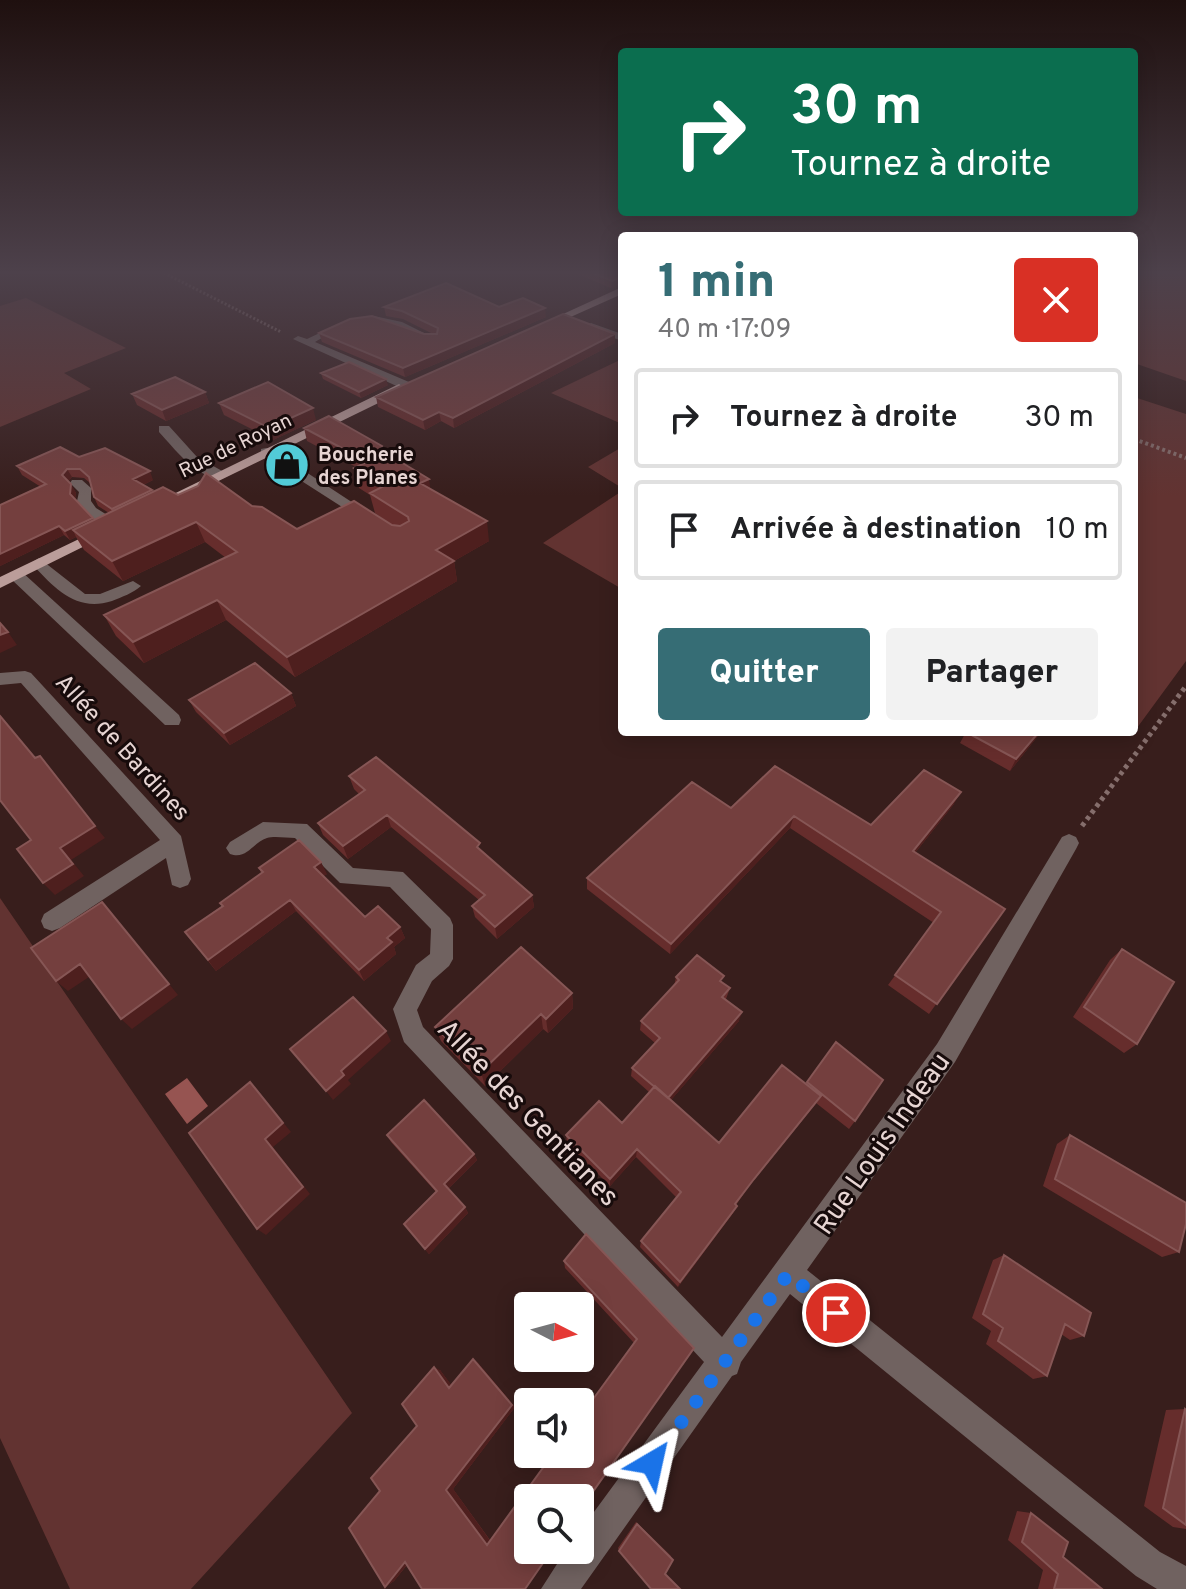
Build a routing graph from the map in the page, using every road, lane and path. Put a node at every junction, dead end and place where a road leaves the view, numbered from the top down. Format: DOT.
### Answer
graph roads {
  1 [pos="317,347"];
  2 [pos="423,377"];
  3 [pos="405,385"];
  4 [pos="164,429"];
  5 [pos="1138,440"];
  6 [pos="266,452"];
  7 [pos="1186,458"];
  8 [pos="216,481"];
  9 [pos="77,483"];
  10 [pos="128,519"];
  11 [pos="377,523"];
  12 [pos="39,563"];
  13 [pos="8,579"];
  14 [pos="133,586"];
  15 [pos="0,679"];
  16 [pos="1186,686"];
  17 [pos="172,720"];
  18 [pos="174,842"];
  19 [pos="1069,843"];
  20 [pos="237,848"];
  21 [pos="180,879"];
  22 [pos="52,921"];
  23 [pos="788,1274"];
  24 [pos="726,1363"];
  25 [pos="1186,1586"];
  26 [pos="559,1589"];
  1 -- 3 [label="street"];
  2 -- 3 [label="main road, Rue de Royan"];
  3 -- 6 [label="main road, Rue de Royan"];
  4 -- 8 [label="street"];
  5 -- 7 [label="path"];
  6 -- 8 [label="main road, Rue de Royan"];
  6 -- 11 [label="street"];
  8 -- 10 [label="main road, Rue de Royan"];
  9 -- 10 [label="street"];
  10 -- 12 [label="main road, Rue de Royan"];
  12 -- 13 [label="main road, Rue de Royan"];
  12 -- 14 [label="street"];
  13 -- 17 [label="street"];
  15 -- 18 [label="street, Allée de Bardines"];
  16 -- 19 [label="path"];
  18 -- 21 [label="street, Allée de Bardines"];
  18 -- 22 [label="street"];
  19 -- 23 [label="street, Rue Louis Indeau"];
  20 -- 24 [label="street, Allée des Gentianes"];
  23 -- 24 [label="street, Rue Louis Indeau"];
  23 -- 25 [label="street"];
  24 -- 26 [label="street, Rue Louis Indeau"];
}
